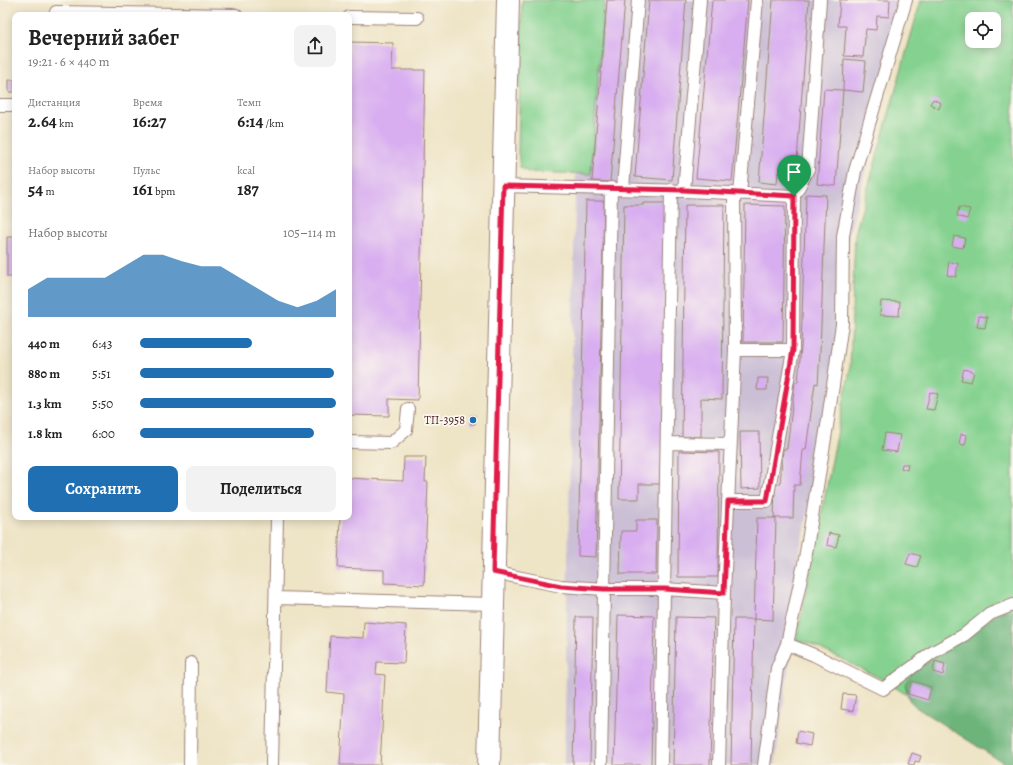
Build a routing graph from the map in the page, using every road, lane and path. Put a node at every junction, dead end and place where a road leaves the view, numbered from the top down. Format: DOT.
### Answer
graph roads {
  1 [pos="508,0"];
  2 [pos="638,0"];
  3 [pos="700,0"];
  4 [pos="757,0"];
  5 [pos="820,0"];
  6 [pos="906,0"];
  7 [pos="352,17"];
  8 [pos="417,18"];
  9 [pos="0,105"];
  10 [pos="12,105"];
  11 [pos="503,186"];
  12 [pos="617,188"];
  13 [pos="671,190"];
  14 [pos="684,190"];
  15 [pos="737,194"];
  16 [pos="794,196"];
  17 [pos="735,350"];
  18 [pos="793,350"];
  19 [pos="408,409"];
  20 [pos="352,442"];
  21 [pos="667,442"];
  22 [pos="731,444"];
  23 [pos="728,501"];
  24 [pos="277,520"];
  25 [pos="493,572"];
  26 [pos="604,589"];
  27 [pos="665,589"];
  28 [pos="724,593"];
  29 [pos="276,598"];
  30 [pos="493,604"];
  31 [pos="1013,605"];
  32 [pos="787,644"];
  33 [pos="191,663"];
  34 [pos="190,765"];
  35 [pos="272,765"];
  36 [pos="489,765"];
  37 [pos="601,765"];
  38 [pos="661,765"];
  39 [pos="719,765"];
  40 [pos="764,765"];
  1 -- 11 [label="street"];
  2 -- 12 [label="lane"];
  3 -- 14 [label="lane"];
  4 -- 15 [label="lane"];
  5 -- 16 [label="lane"];
  6 -- 32 [label="lane"];
  7 -- 8 [label="lane"];
  9 -- 10 [label="lane"];
  11 -- 12 [label="lane"];
  11 -- 25 [label="street"];
  12 -- 13 [label="lane"];
  12 -- 26 [label="lane"];
  13 -- 14 [label="lane"];
  13 -- 21 [label="lane"];
  14 -- 15 [label="lane"];
  15 -- 16 [label="lane"];
  15 -- 17 [label="lane"];
  16 -- 18 [label="lane"];
  17 -- 18 [label="lane"];
  17 -- 22 [label="lane"];
  18 -- 23 [label="lane"];
  19 -- 20 [label="lane"];
  21 -- 22 [label="lane"];
  21 -- 27 [label="lane"];
  22 -- 23 [label="lane"];
  23 -- 28 [label="lane"];
  24 -- 29 [label="lane"];
  25 -- 26 [label="lane"];
  25 -- 30 [label="street"];
  26 -- 27 [label="lane"];
  26 -- 37 [label="lane"];
  27 -- 28 [label="lane"];
  27 -- 38 [label="lane"];
  28 -- 39 [label="lane"];
  29 -- 30 [label="lane"];
  29 -- 35 [label="lane"];
  30 -- 36 [label="street"];
  31 -- 32 [label="lane"];
  32 -- 40 [label="lane"];
  33 -- 34 [label="lane"];
}
